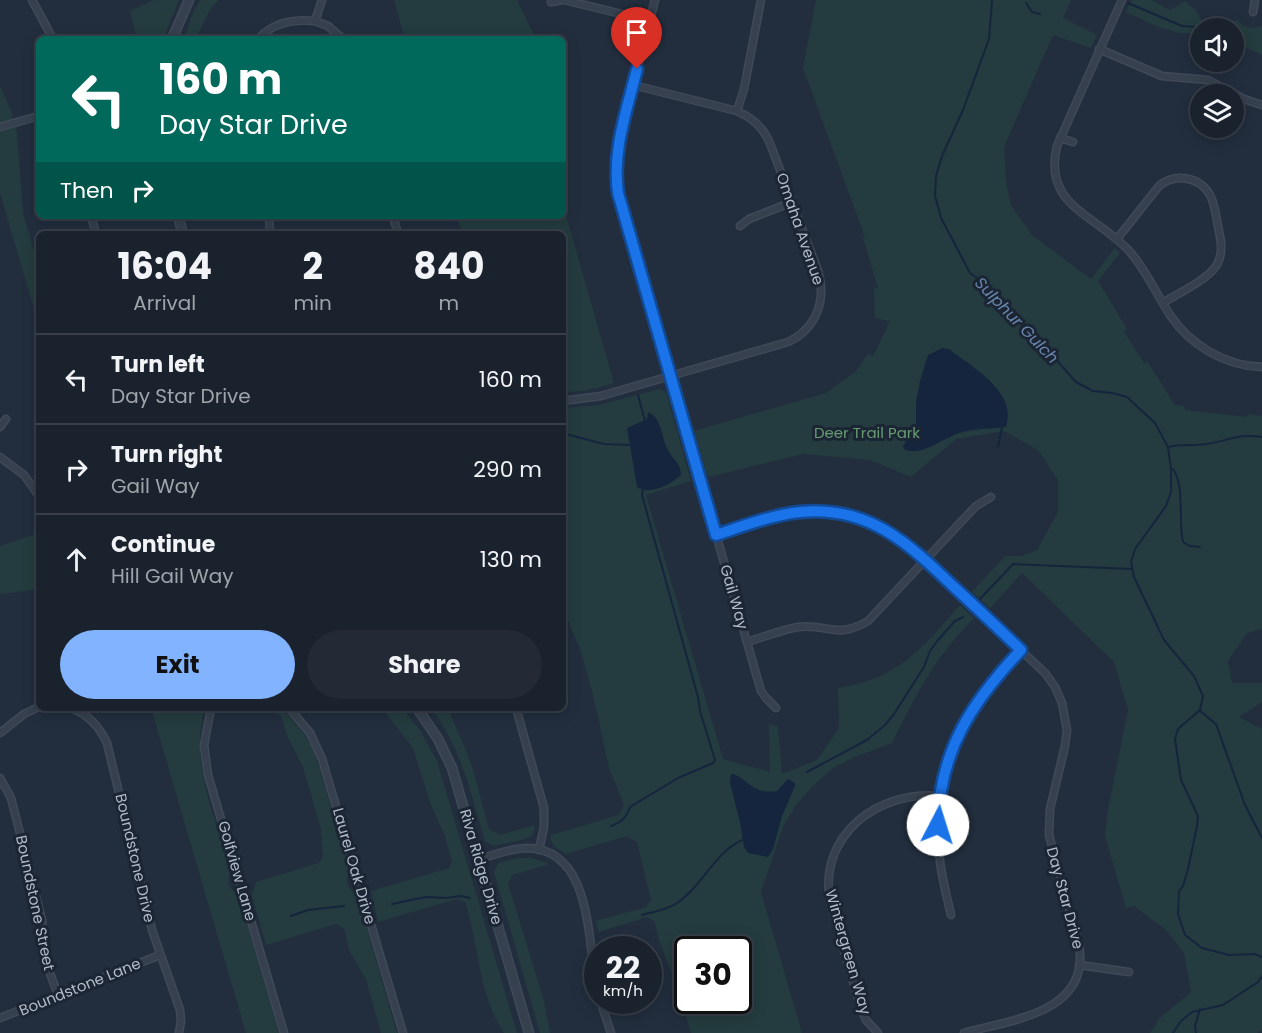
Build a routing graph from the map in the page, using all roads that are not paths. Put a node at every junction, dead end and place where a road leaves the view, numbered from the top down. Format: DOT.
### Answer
graph roads {
  1 [pos="32,0"];
  2 [pos="189,0"];
  3 [pos="322,0"];
  4 [pos="563,0"];
  5 [pos="655,0"];
  6 [pos="761,0"];
  7 [pos="1122,0"];
  8 [pos="1255,0"];
  9 [pos="551,2"];
  10 [pos="1253,12"];
  11 [pos="315,21"];
  12 [pos="650,21"];
  13 [pos="51,36"];
  14 [pos="173,36"];
  15 [pos="261,36"];
  16 [pos="340,36"];
  17 [pos="1099,49"];
  18 [pos="633,85"];
  19 [pos="1262,105"];
  20 [pos="737,111"];
  21 [pos="36,117"];
  22 [pos="0,127"];
  23 [pos="1060,138"];
  24 [pos="1073,142"];
  25 [pos="792,202"];
  26 [pos="740,226"];
  27 [pos="1117,239"];
  28 [pos="1163,303"];
  29 [pos="1262,367"];
  30 [pos="670,376"];
  31 [pos="566,400"];
  32 [pos="6,419"];
  33 [pos="0,427"];
  34 [pos="0,457"];
  35 [pos="36,492"];
  36 [pos="991,497"];
  37 [pos="716,535"];
  38 [pos="926,560"];
  39 [pos="747,642"];
  40 [pos="1021,650"];
  41 [pos="36,708"];
  42 [pos="777,708"];
  43 [pos="76,711"];
  44 [pos="210,711"];
  45 [pos="292,711"];
  46 [pos="419,711"];
  47 [pos="517,711"];
  48 [pos="0,733"];
  49 [pos="0,778"];
  50 [pos="940,796"];
  51 [pos="538,850"];
  52 [pos="479,859"];
  53 [pos="951,915"];
  54 [pos="591,936"];
  55 [pos="160,955"];
  56 [pos="1079,965"];
  57 [pos="1129,972"];
  58 [pos="58,995"];
  59 [pos="605,1014"];
  60 [pos="0,1018"];
  61 [pos="984,1030"];
  62 [pos="179,1033"];
  63 [pos="284,1033"];
  64 [pos="403,1033"];
  65 [pos="529,1033"];
  66 [pos="611,1033"];
  67 [pos="878,1033"];
  68 [pos="964,1033"];
  1 -- 13 [label="street"];
  2 -- 14 [label="street"];
  3 -- 11 [label="street"];
  4 -- 9 [label="street"];
  4 -- 12 [label="street"];
  5 -- 12 [label="street, Gail Way"];
  6 -- 20 [label="street"];
  7 -- 17 [label="street"];
  8 -- 10 [label="street"];
  11 -- 15 [label="street"];
  11 -- 16 [label="street"];
  12 -- 18 [label="street, Gail Way"];
  17 -- 19 [label="street"];
  17 -- 23 [label="street"];
  18 -- 20 [label="street"];
  18 -- 30 [label="street, Gail Way"];
  20 -- 25 [label="street, Omaha Avenue"];
  21 -- 22 [label="street"];
  23 -- 24 [label="street"];
  23 -- 27 [label="street"];
  25 -- 26 [label="street"];
  25 -- 30 [label="street, Omaha Avenue"];
  27 -- 28 [label="street"];
  27 -- 28 [label="street"];
  28 -- 29 [label="street"];
  30 -- 31 [label="street, Omaha Avenue"];
  30 -- 37 [label="street, Gail Way"];
  32 -- 33 [label="street"];
  34 -- 35 [label="street"];
  36 -- 38 [label="street"];
  37 -- 38 [label="street, Day Star Drive"];
  37 -- 39 [label="street, Gail Way"];
  38 -- 39 [label="street"];
  38 -- 40 [label="street, Day Star Drive"];
  39 -- 42 [label="street, Gail Way"];
  40 -- 50 [label="street"];
  40 -- 56 [label="street, Day Star Drive"];
  41 -- 48 [label="street"];
  43 -- 55 [label="street, Boundstone Drive"];
  44 -- 63 [label="street, Golfview Lane"];
  45 -- 64 [label="street, Laurel Oak Drive"];
  46 -- 52 [label="street, Riva Ridge Drive"];
  47 -- 51 [label="street"];
  49 -- 58 [label="street, Boundstone Street"];
  50 -- 53 [label="street"];
  50 -- 67 [label="street, Wintergreen Way"];
  51 -- 52 [label="street"];
  51 -- 54 [label="street"];
  52 -- 65 [label="street, Riva Ridge Drive"];
  55 -- 58 [label="street, Boundstone Lane"];
  55 -- 62 [label="street, Boundstone Drive"];
  56 -- 57 [label="street"];
  56 -- 61 [label="street, Day Star Drive"];
  58 -- 60 [label="street, Boundstone Lane"];
  59 -- 66 [label="street"];
  61 -- 68 [label="street, Day Star Drive"];
}
